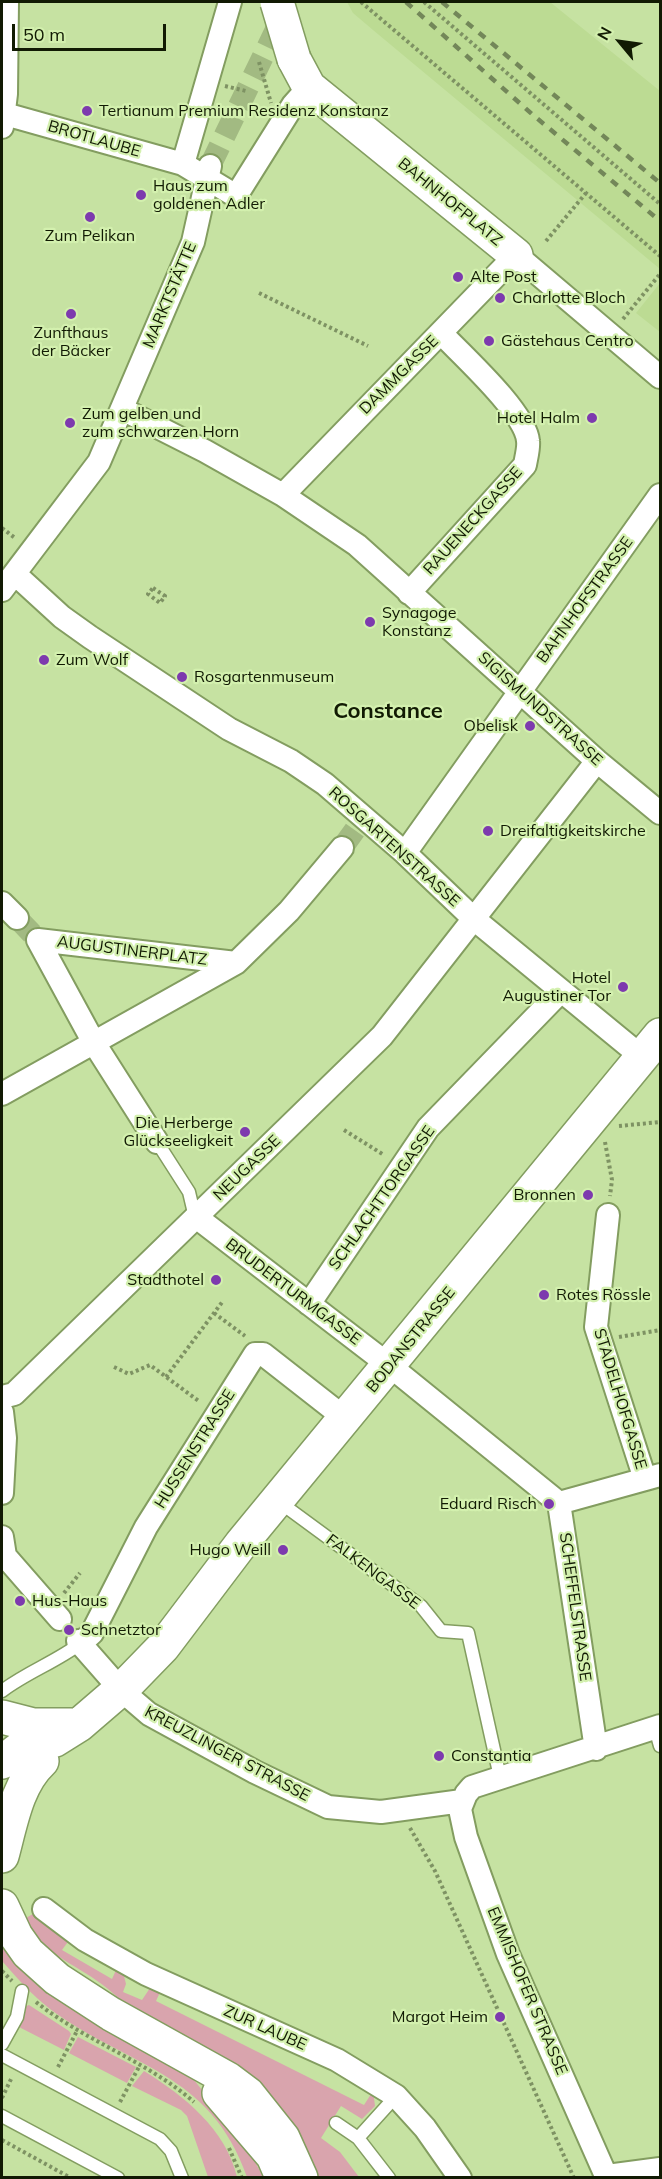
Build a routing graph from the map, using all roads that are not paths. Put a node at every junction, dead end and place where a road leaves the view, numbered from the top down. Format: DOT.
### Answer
graph roads {
  1 [pos="7,2"];
  2 [pos="230,2"];
  3 [pos="277,2"];
  4 [pos="302,73"];
  5 [pos="4,106"];
  6 [pos="183,164"];
  7 [pos="209,172"];
  8 [pos="516,255"];
  9 [pos="441,333"];
  10 [pos="660,377"];
  11 [pos="122,409"];
  12 [pos="283,495"];
  13 [pos="660,495"];
  14 [pos="8,582"];
  15 [pos="409,593"];
  16 [pos="520,691"];
  17 [pos="597,761"];
  18 [pos="660,813"];
  19 [pos="342,848"];
  20 [pos="405,853"];
  21 [pos="474,919"];
  22 [pos="236,963"];
  23 [pos="560,992"];
  24 [pos="94,1043"];
  25 [pos="651,1046"];
  26 [pos="2,1094"];
  27 [pos="157,1142"];
  28 [pos="608,1215"];
  29 [pos="198,1216"];
  30 [pos="309,1304"];
  31 [pos="390,1366"];
  32 [pos="2,1397"];
  33 [pos="2,1412"];
  34 [pos="346,1419"];
  35 [pos="653,1477"];
  36 [pos="2,1492"];
  37 [pos="277,1500"];
  38 [pos="559,1503"];
  39 [pos="2,1537"];
  40 [pos="60,1619"];
  41 [pos="80,1642"];
  42 [pos="2,1691"];
  43 [pos="128,1697"];
  44 [pos="2,1717"];
  45 [pos="79,1725"];
  46 [pos="659,1733"];
  47 [pos="596,1749"];
  48 [pos="42,1761"];
  49 [pos="2,1762"];
  50 [pos="2,1767"];
  51 [pos="500,1777"];
  52 [pos="462,1801"];
  53 [pos="2,1831"];
  54 [pos="2,1856"];
  55 [pos="2,1906"];
  56 [pos="44,1909"];
  57 [pos="22,1991"];
  58 [pos="2,2044"];
  59 [pos="2,2055"];
  60 [pos="198,2064"];
  61 [pos="396,2096"];
  62 [pos="2,2116"];
  63 [pos="336,2123"];
  64 [pos="358,2138"];
  65 [pos="241,2140"];
  66 [pos="660,2169"];
  67 [pos="607,2177"];
  68 [pos="118,2178"];
  69 [pos="182,2178"];
  70 [pos="270,2178"];
  71 [pos="282,2178"];
  72 [pos="301,2178"];
  73 [pos="389,2178"];
  74 [pos="460,2178"];
  1 -- 5 [label="street"];
  2 -- 6 [label="street"];
  3 -- 4 [label="street, bridge"];
  4 -- 7 [label="street"];
  4 -- 8 [label="street, BAHNHOFPLATZ"];
  5 -- 6 [label="street, BROTLAUBE"];
  6 -- 7 [label="street"];
  7 -- 11 [label="street, MARKTSTÄTTE"];
  8 -- 9 [label="street, DAMMGASSE"];
  8 -- 10 [label="street, BAHNHOFPLATZ"];
  9 -- 12 [label="street, DAMMGASSE"];
  9 -- 15 [label="street, RAUENECKGASSE"];
  11 -- 12 [label="street, SIGISMUNDSTRASSE"];
  11 -- 14 [label="street, MARKTSTÄTTE"];
  12 -- 15 [label="street, SIGISMUNDSTRASSE"];
  13 -- 16 [label="street, BAHNHOFSTRASSE"];
  14 -- 20 [label="street, ROSGARTENSTRASSE"];
  15 -- 16 [label="street, SIGISMUNDSTRASSE"];
  16 -- 17 [label="street, SIGISMUNDSTRASSE"];
  16 -- 20 [label="street, BAHNHOFSTRASSE"];
  17 -- 18 [label="street, SIGISMUNDSTRASSE"];
  17 -- 21 [label="street, NEUGASSE"];
  19 -- 22 [label="street"];
  20 -- 21 [label="street, ROSGARTENSTRASSE"];
  21 -- 23 [label="street, ROSGARTENSTRASSE"];
  21 -- 29 [label="street, NEUGASSE"];
  22 -- 24 [label="street"];
  22 -- 24 [label="street, AUGUSTINERPLATZ"];
  23 -- 25 [label="street, ROSGARTENSTRASSE"];
  23 -- 30 [label="street, SCHLACHTTORGASSE"];
  24 -- 26 [label="street"];
  24 -- 27 [label="street"];
  25 -- 31 [label="street, BODANSTRASSE"];
  27 -- 29 [label="lane"];
  28 -- 35 [label="street, STADELHOFGASSE"];
  29 -- 30 [label="street, BRUDERTURMGASSE"];
  29 -- 32 [label="street, NEUGASSE"];
  30 -- 31 [label="street, BRUDERTURMGASSE"];
  31 -- 34 [label="street, BODANSTRASSE"];
  31 -- 38 [label="street"];
  33 -- 36 [label="street"];
  34 -- 37 [label="street, BODANSTRASSE"];
  34 -- 41 [label="street, HUSSENSTRASSE"];
  35 -- 38 [label="street"];
  37 -- 43 [label="street, BODANSTRASSE"];
  37 -- 51 [label="lane, FALKENGASSE"];
  38 -- 47 [label="street, SCHEFFELSTRASSE"];
  39 -- 40 [label="street"];
  41 -- 42 [label="lane"];
  41 -- 43 [label="street"];
  43 -- 45 [label="street"];
  43 -- 48 [label="street, BODANSTRASSE"];
  43 -- 52 [label="street, KREUZLINGER STRASSE"];
  44 -- 45 [label="street"];
  45 -- 49 [label="street"];
  46 -- 47 [label="street"];
  47 -- 51 [label="street"];
  48 -- 49 [label="street, BODANSTRASSE"];
  48 -- 54 [label="street"];
  50 -- 53 [label="street"];
  51 -- 52 [label="street"];
  52 -- 67 [label="street, EMMISHOFER STRASSE"];
  55 -- 60 [label="street"];
  56 -- 61 [label="street, ZUR LAUBE"];
  57 -- 58 [label="lane"];
  59 -- 69 [label="lane"];
  60 -- 65 [label="street"];
  60 -- 72 [label="street"];
  61 -- 64 [label="lane"];
  61 -- 74 [label="street, ZUR LAUBE"];
  62 -- 68 [label="lane"];
  63 -- 64 [label="lane"];
  64 -- 73 [label="lane"];
  65 -- 70 [label="street"];
  65 -- 71 [label="street"];
  66 -- 67 [label="street"];
}
